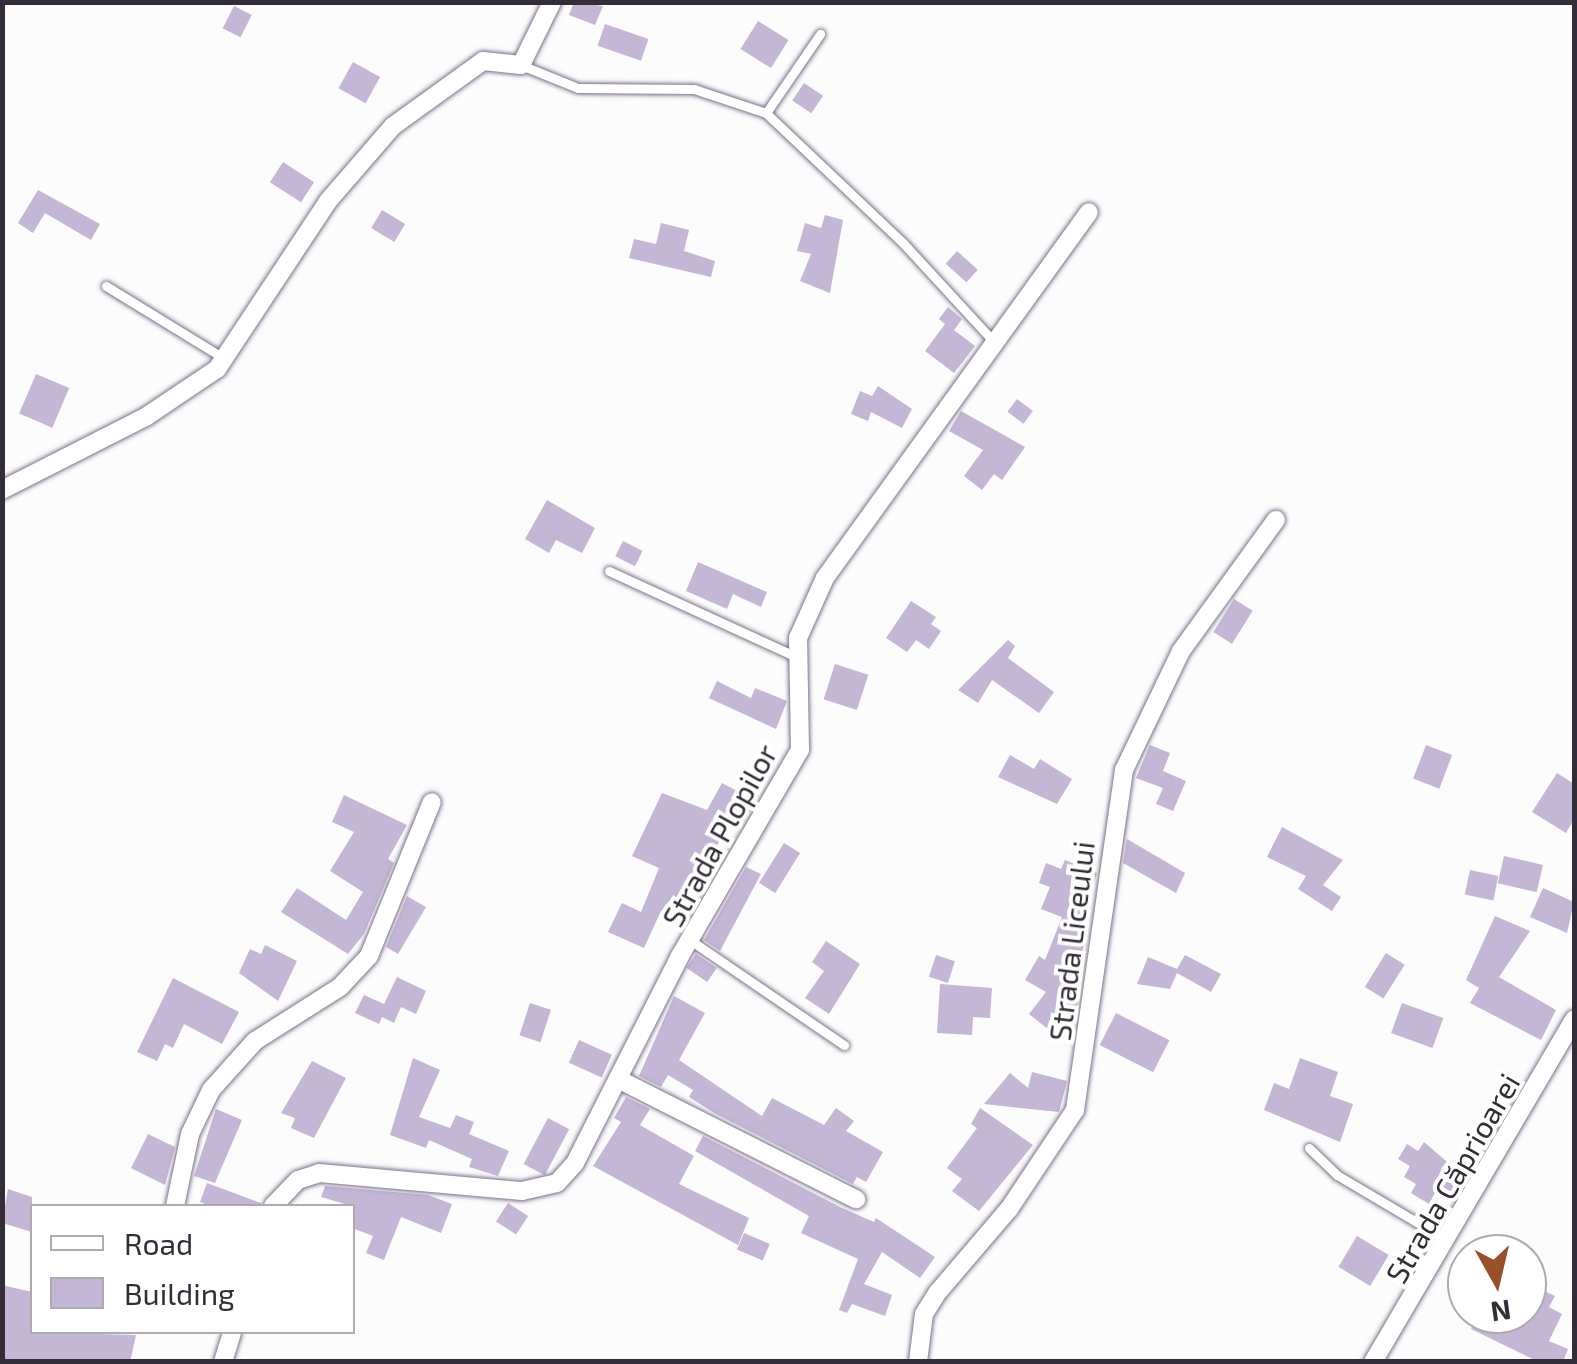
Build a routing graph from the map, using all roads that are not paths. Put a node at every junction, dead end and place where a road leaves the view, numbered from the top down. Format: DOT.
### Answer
graph roads {
  1 [pos="552,2"];
  2 [pos="820,34"];
  3 [pos="521,65"];
  4 [pos="766,114"];
  5 [pos="1089,212"];
  6 [pos="106,286"];
  7 [pos="996,343"];
  8 [pos="225,359"];
  9 [pos="2,490"];
  10 [pos="1276,520"];
  11 [pos="609,571"];
  12 [pos="796,658"];
  13 [pos="432,802"];
  14 [pos="693,942"];
  15 [pos="1574,1020"];
  16 [pos="844,1045"];
  17 [pos="618,1078"];
  18 [pos="1309,1148"];
  19 [pos="856,1199"];
  20 [pos="175,1204"];
  21 [pos="274,1204"];
  22 [pos="1450,1234"];
  23 [pos="1447,1240"];
  24 [pos="231,1334"];
  25 [pos="223,1362"];
  26 [pos="918,1362"];
  27 [pos="1373,1362"];
  1 -- 3 [label="street"];
  2 -- 4 [label="lane"];
  3 -- 4 [label="lane"];
  3 -- 8 [label="street"];
  4 -- 7 [label="lane"];
  5 -- 7 [label="street, Strada Plopilor"];
  6 -- 8 [label="lane"];
  7 -- 12 [label="street, Strada Plopilor"];
  8 -- 9 [label="street"];
  10 -- 26 [label="street, Strada Liceului"];
  11 -- 12 [label="lane"];
  12 -- 14 [label="street, Strada Plopilor"];
  13 -- 20 [label="street"];
  14 -- 16 [label="lane"];
  14 -- 17 [label="street, Strada Plopilor"];
  15 -- 22 [label="street, Strada Căprioarei"];
  17 -- 19 [label="street"];
  17 -- 21 [label="street, Strada Plopilor"];
  18 -- 23 [label="lane"];
  23 -- 27 [label="street, Strada Căprioarei"];
  24 -- 25 [label="street"];
}
